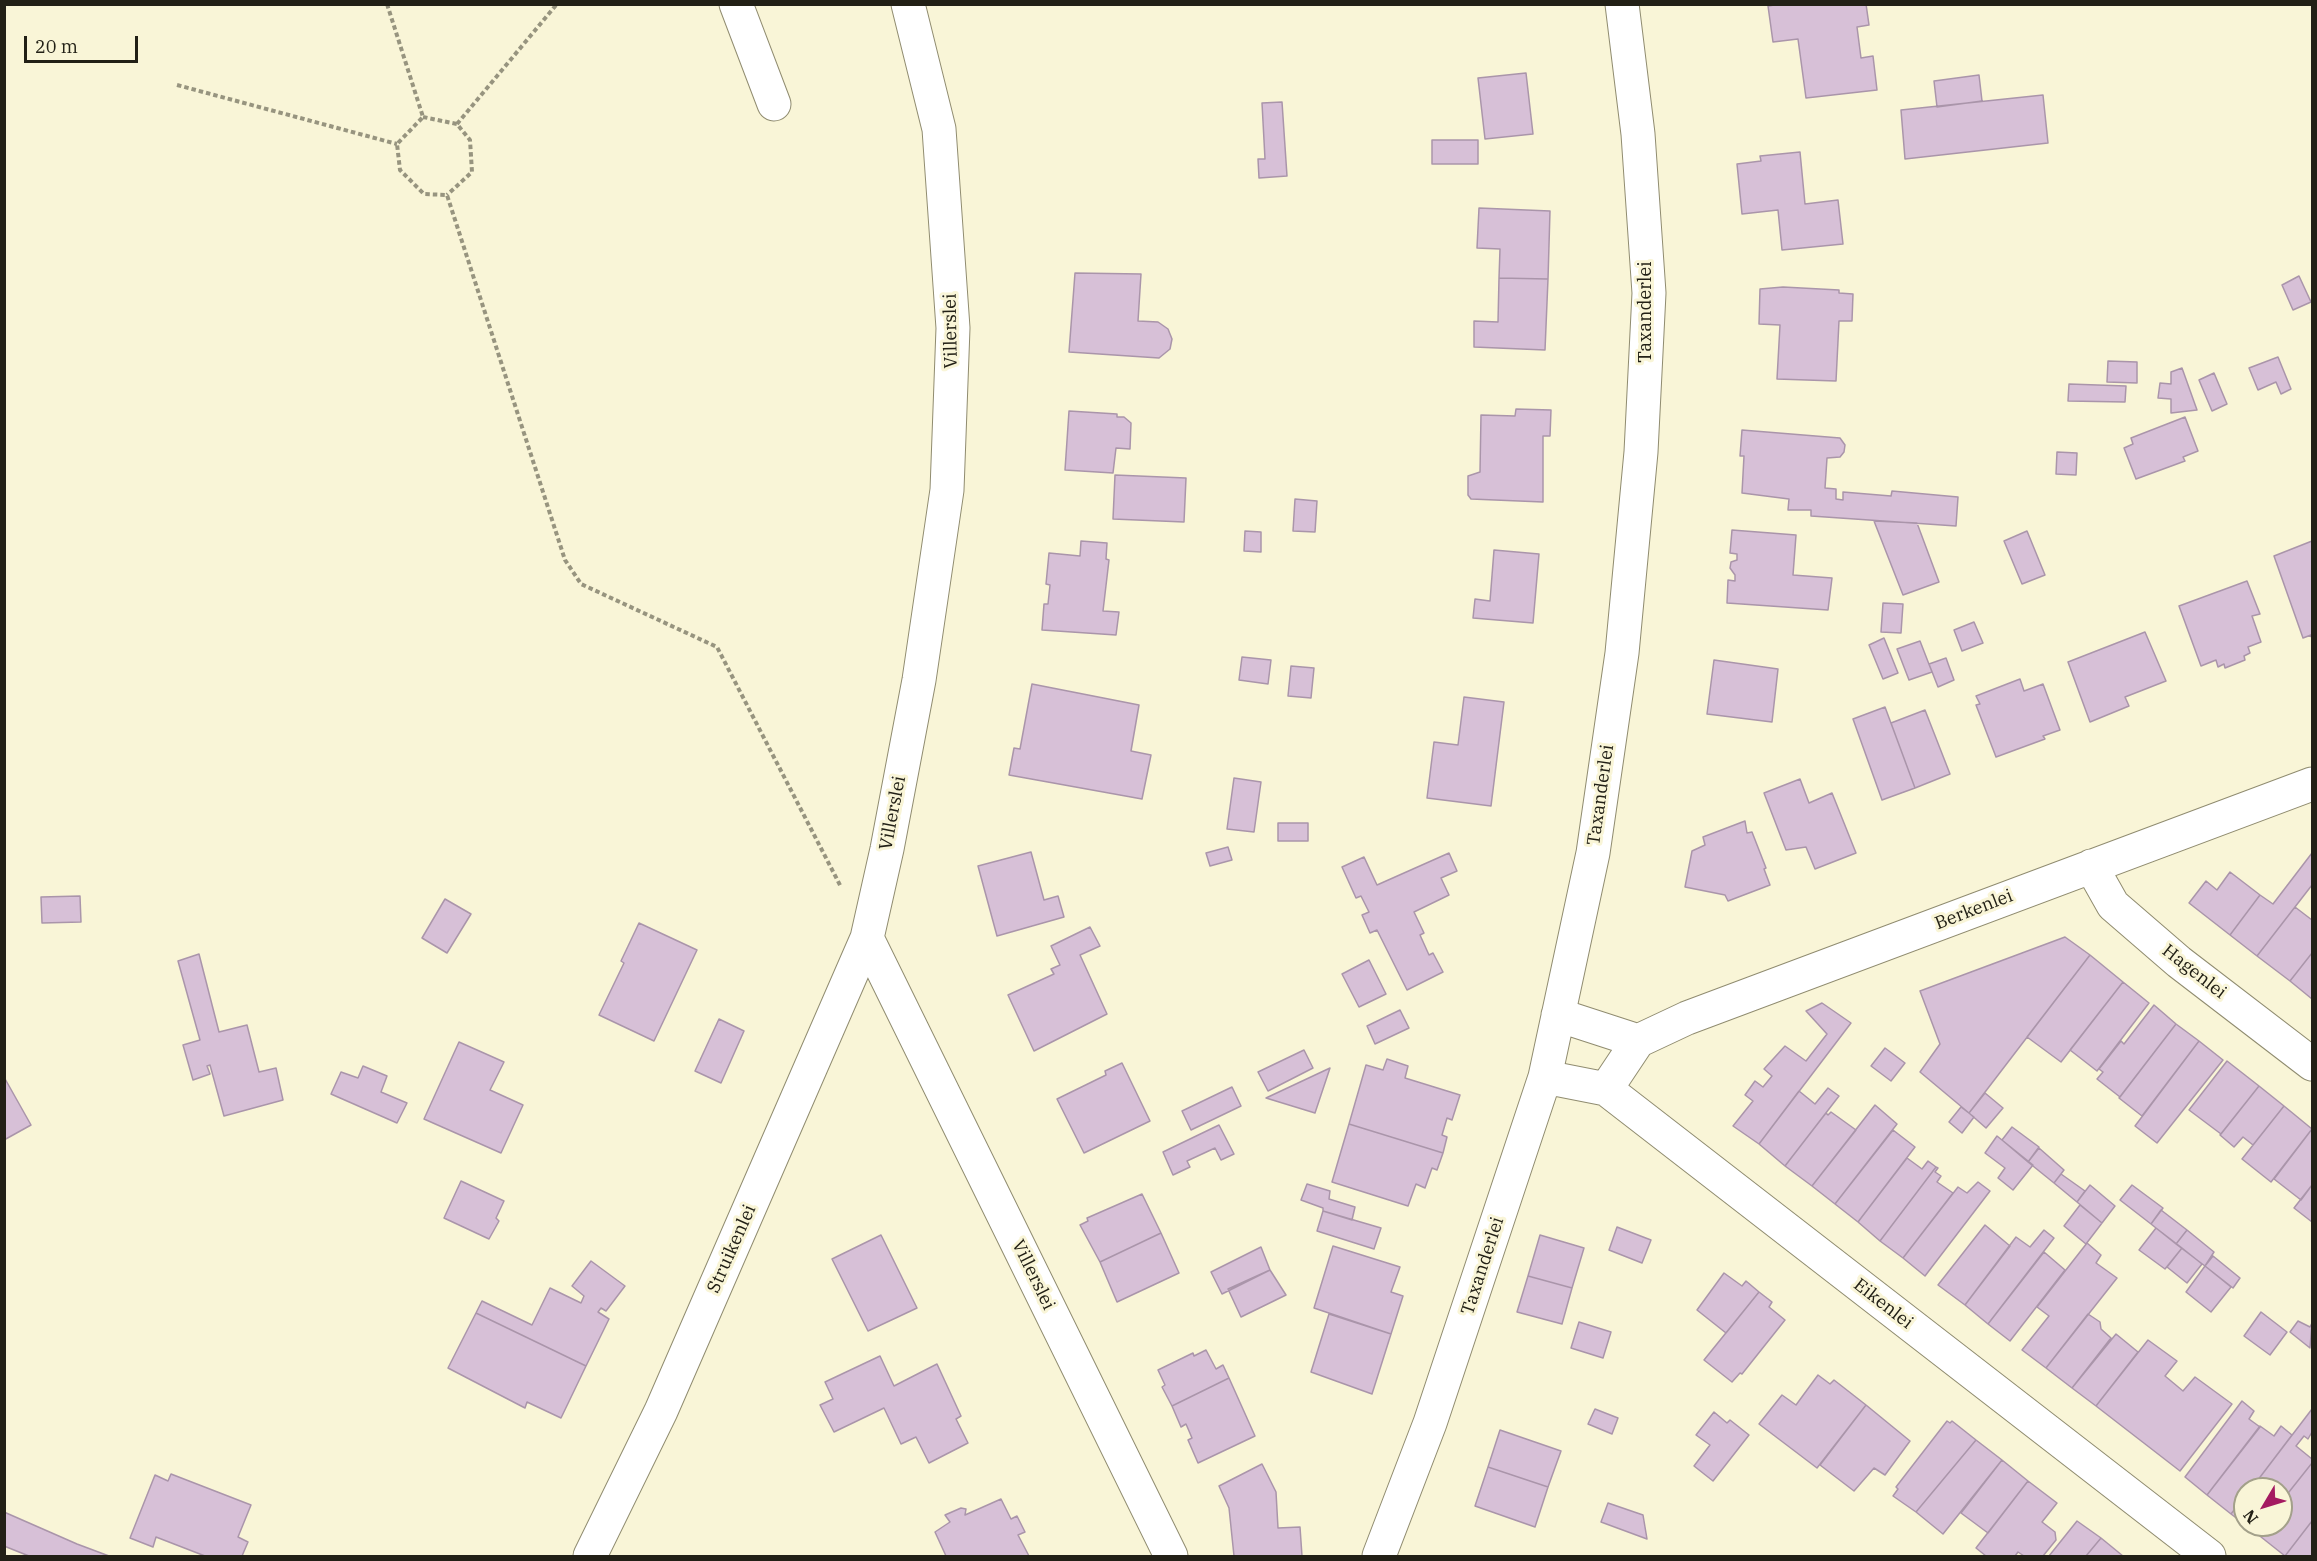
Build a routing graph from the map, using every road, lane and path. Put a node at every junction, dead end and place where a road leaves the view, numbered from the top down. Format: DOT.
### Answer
graph roads {
  1 [pos="387,4"];
  2 [pos="557,4"];
  3 [pos="736,4"];
  4 [pos="908,4"];
  5 [pos="1622,4"];
  6 [pos="177,85"];
  7 [pos="774,104"];
  8 [pos="423,117"];
  9 [pos="457,124"];
  10 [pos="397,144"];
  11 [pos="447,195"];
  12 [pos="2313,784"];
  13 [pos="2091,866"];
  14 [pos="867,938"];
  15 [pos="1558,1015"];
  16 [pos="1638,1041"];
  17 [pos="2313,1064"];
  18 [pos="1545,1077"];
  19 [pos="1606,1089"];
  20 [pos="590,1557"];
  21 [pos="1171,1557"];
  22 [pos="1379,1557"];
  23 [pos="2209,1557"];
  1 -- 8 [label="path"];
  2 -- 9 [label="path"];
  3 -- 7 [label="street"];
  4 -- 14 [label="street, Villerslei"];
  5 -- 15 [label="street, Taxanderlei"];
  6 -- 10 [label="path"];
  8 -- 9 [label="path"];
  8 -- 10 [label="path"];
  9 -- 11 [label="path"];
  10 -- 11 [label="path"];
  11 -- 14 [label="path"];
  12 -- 13 [label="street, Berkenlei"];
  13 -- 16 [label="street, Berkenlei"];
  13 -- 17 [label="street, Hagenlei"];
  14 -- 20 [label="street, Struikenlei"];
  14 -- 21 [label="street, Villerslei"];
  15 -- 16 [label="street"];
  15 -- 18 [label="street, Taxanderlei"];
  16 -- 19 [label="street"];
  18 -- 19 [label="street, Eikenlei"];
  18 -- 22 [label="street, Taxanderlei"];
  19 -- 23 [label="street, Eikenlei"];
}
